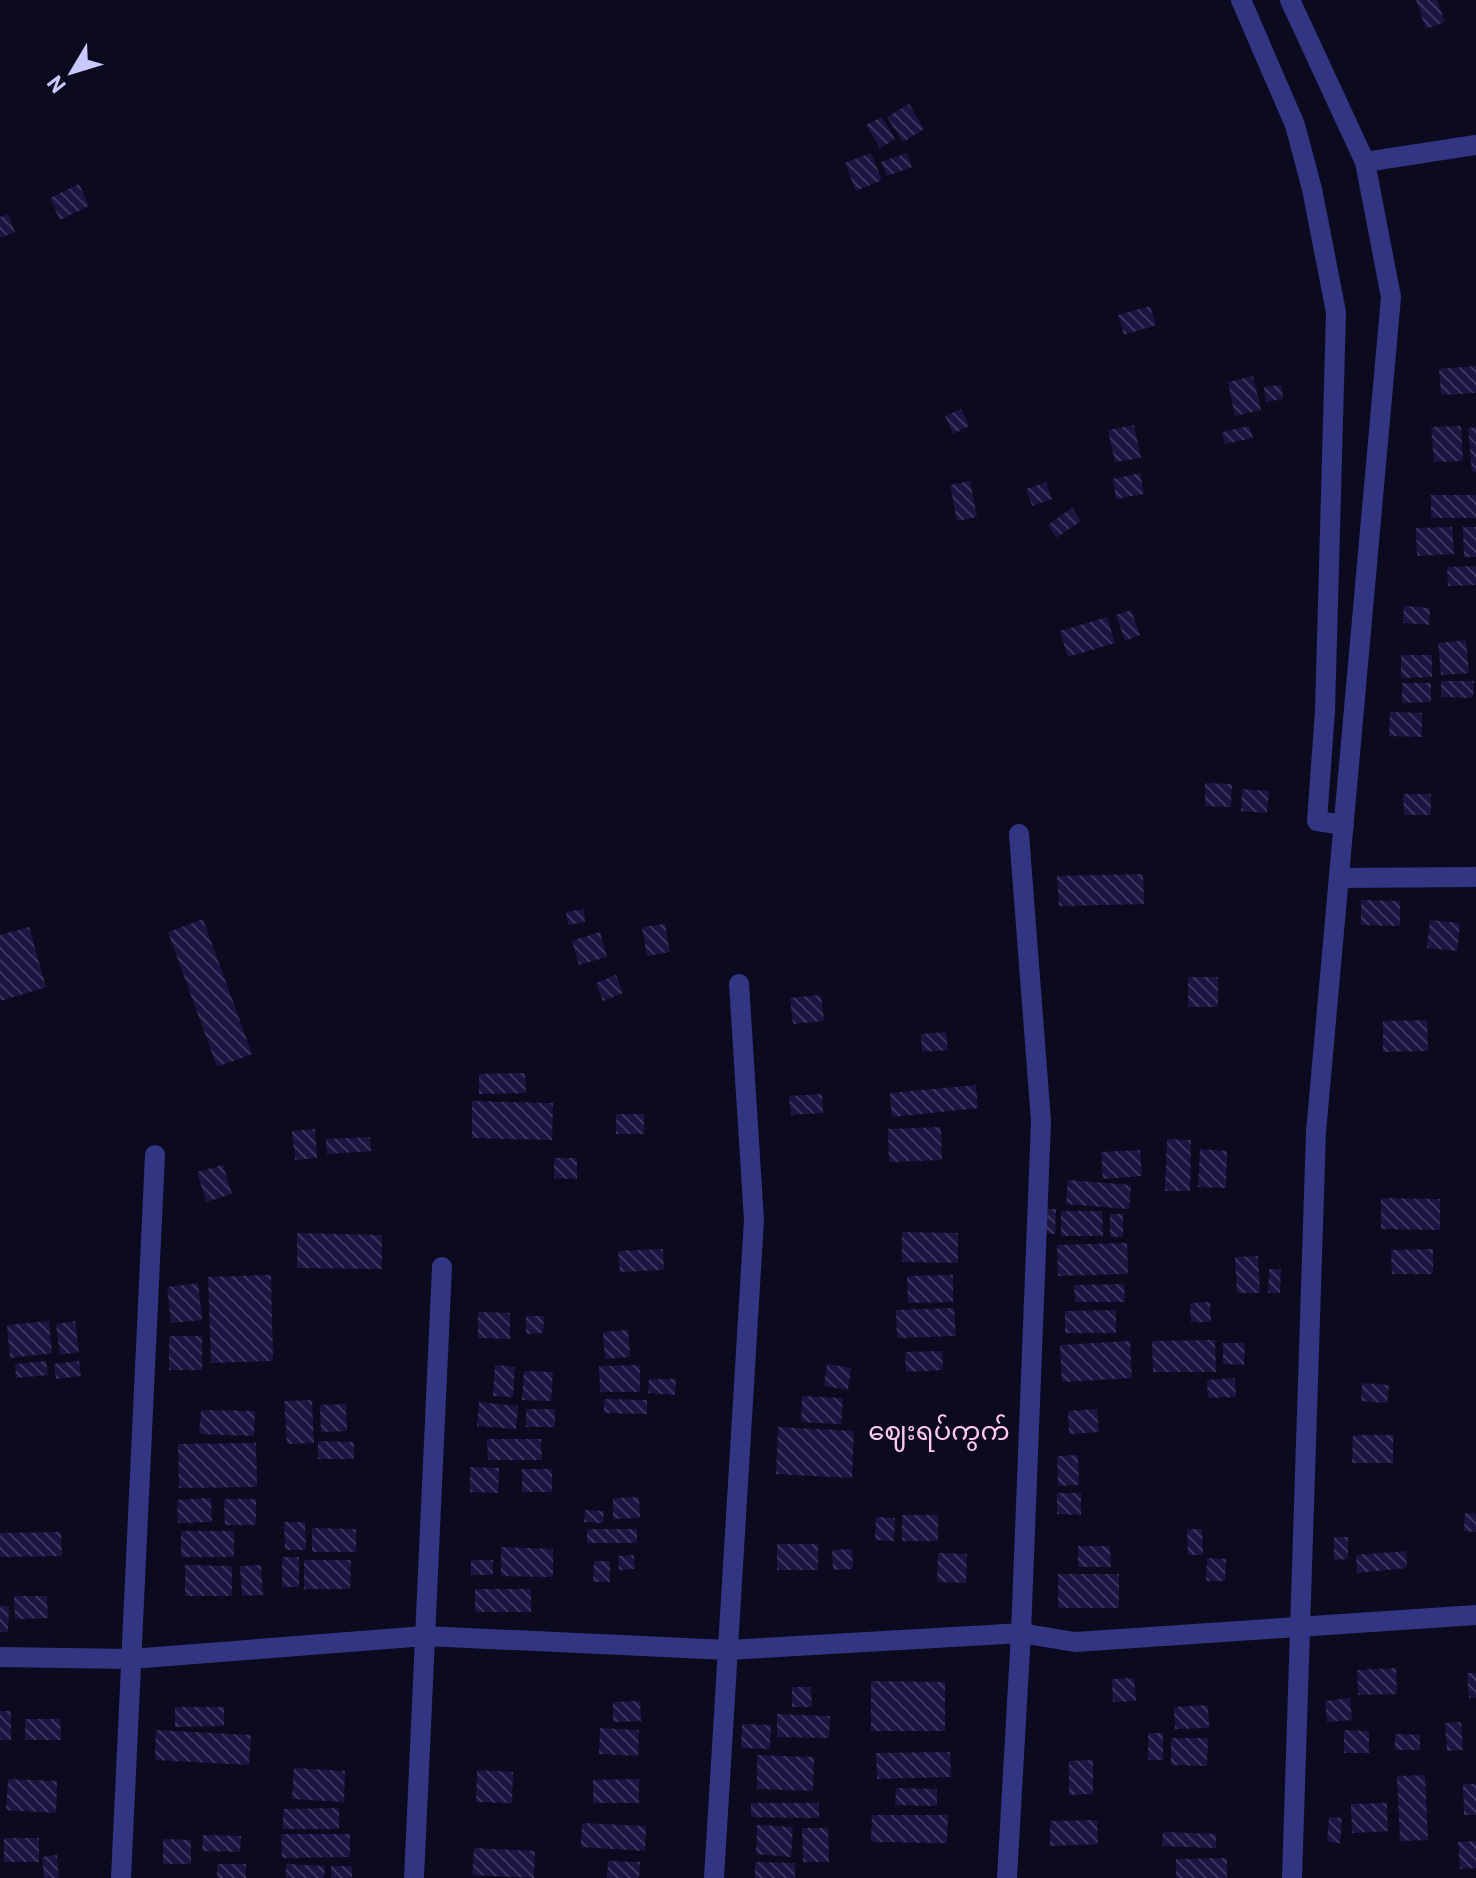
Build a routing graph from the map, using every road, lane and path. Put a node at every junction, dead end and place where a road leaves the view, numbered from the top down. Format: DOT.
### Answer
graph roads {
  1 [pos="1241,0"];
  2 [pos="1290,0"];
  3 [pos="1476,145"];
  4 [pos="1365,162"];
  5 [pos="1344,825"];
  6 [pos="1019,834"];
  7 [pos="1476,877"];
  8 [pos="1339,878"];
  9 [pos="739,984"];
  10 [pos="155,1155"];
  11 [pos="442,1267"];
  12 [pos="1476,1615"];
  13 [pos="1300,1626"];
  14 [pos="1021,1633"];
  15 [pos="425,1636"];
  16 [pos="728,1650"];
  17 [pos="0,1657"];
  18 [pos="131,1659"];
  19 [pos="121,1878"];
  20 [pos="414,1878"];
  21 [pos="714,1878"];
  22 [pos="1007,1878"];
  23 [pos="1292,1878"];
  1 -- 5 [label="street"];
  2 -- 4 [label="street"];
  3 -- 4 [label="street"];
  4 -- 5 [label="street"];
  5 -- 8 [label="street"];
  6 -- 14 [label="street"];
  7 -- 8 [label="street"];
  8 -- 13 [label="street"];
  9 -- 16 [label="street"];
  10 -- 18 [label="street"];
  11 -- 15 [label="street"];
  12 -- 13 [label="street"];
  13 -- 14 [label="street"];
  13 -- 23 [label="street"];
  14 -- 16 [label="street"];
  14 -- 22 [label="street"];
  15 -- 16 [label="street"];
  15 -- 18 [label="street"];
  15 -- 20 [label="street"];
  16 -- 21 [label="street"];
  17 -- 18 [label="street"];
  18 -- 19 [label="street"];
}
